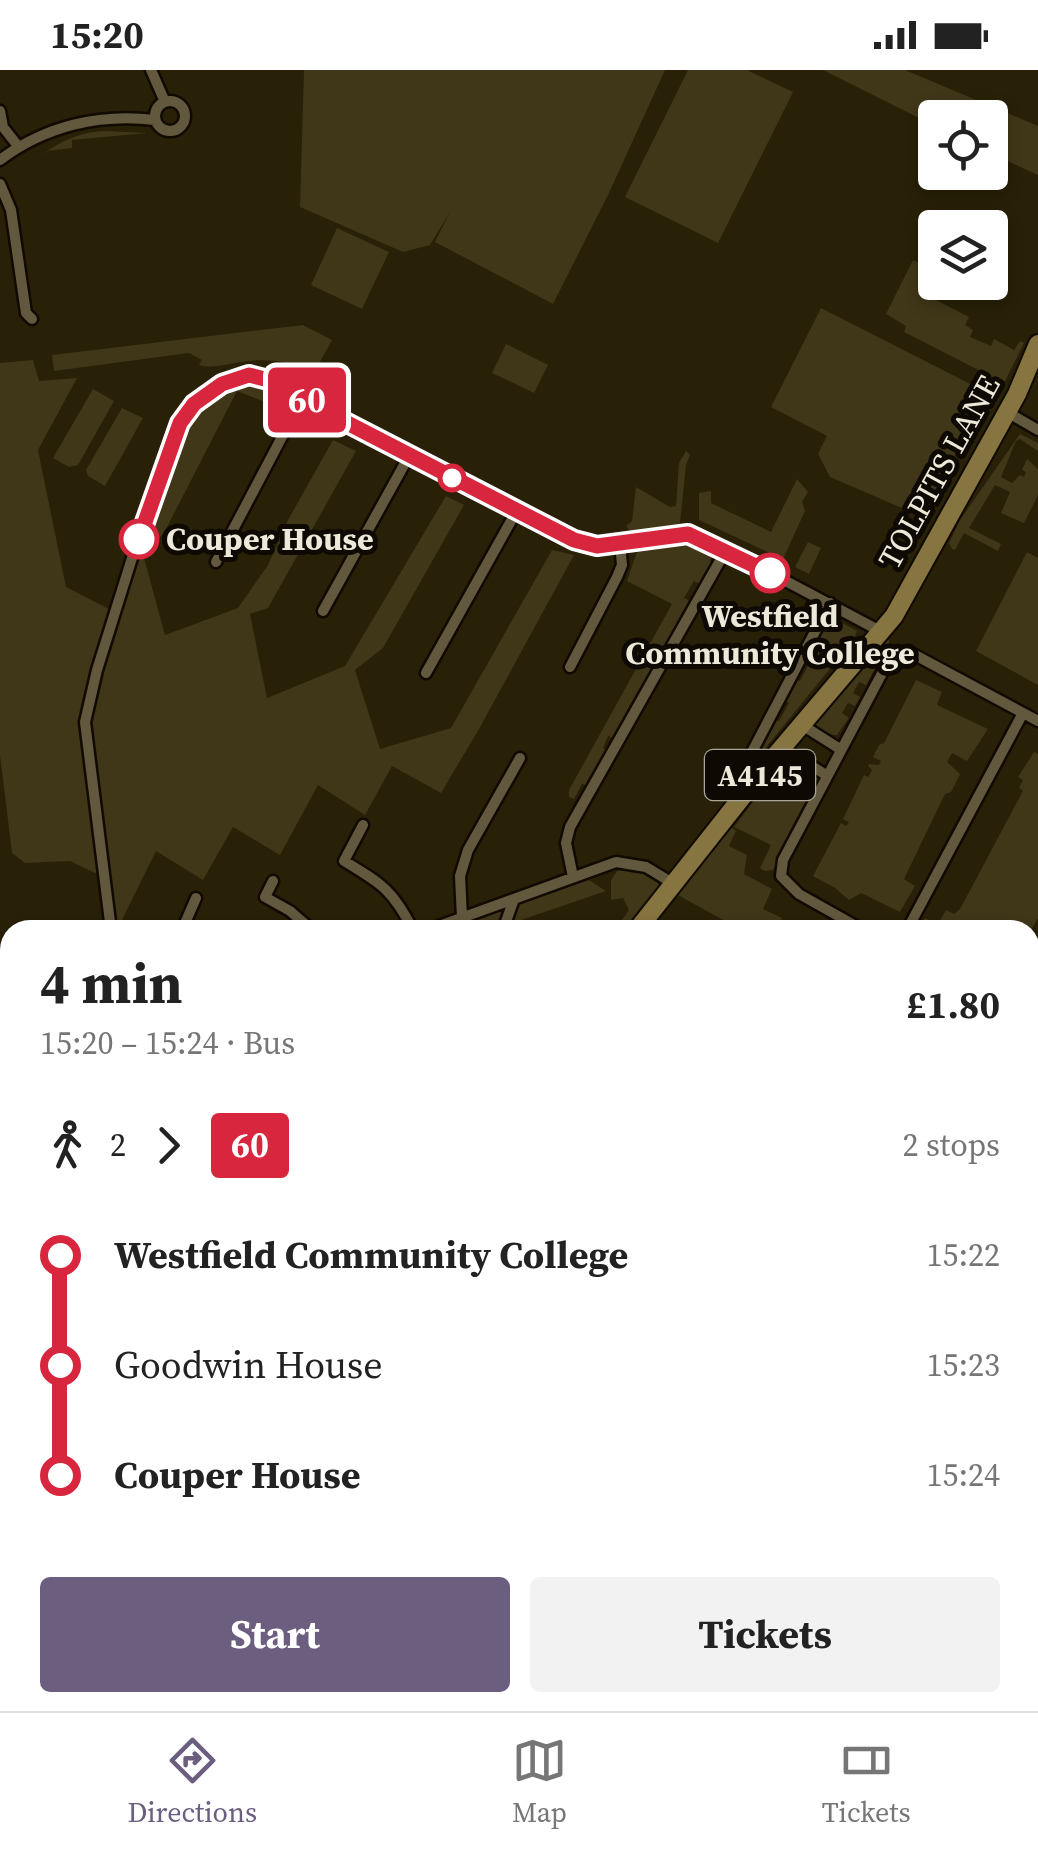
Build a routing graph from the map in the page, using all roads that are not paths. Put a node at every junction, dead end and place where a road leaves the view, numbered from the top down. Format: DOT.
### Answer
graph roads {
  1 [pos="151,70"];
  2 [pos="165,102"];
  3 [pos="0,111"];
  4 [pos="155,120"];
  5 [pos="18,146"];
  6 [pos="0,160"];
  7 [pos="0,184"];
  8 [pos="32,319"];
  9 [pos="1038,344"];
  10 [pos="310,403"];
  11 [pos="1008,412"];
  12 [pos="1038,430"];
  13 [pos="410,456"];
  14 [pos="516,512"];
  15 [pos="620,543"];
  16 [pos="726,550"];
  17 [pos="216,562"];
  18 [pos="830,603"];
  19 [pos="323,611"];
  20 [pos="880,632"];
  21 [pos="570,667"];
  22 [pos="426,673"];
  23 [pos="1023,713"];
  24 [pos="1038,721"];
  25 [pos="802,724"];
  26 [pos="782,748"];
  27 [pos="840,749"];
  28 [pos="753,750"];
  29 [pos="520,758"];
  30 [pos="745,764"];
  31 [pos="769,764"];
  32 [pos="826,774"];
  33 [pos="363,826"];
  34 [pos="574,877"];
  35 [pos="273,881"];
  36 [pos="674,884"];
  37 [pos="196,898"];
  38 [pos="514,899"];
  39 [pos="462,918"];
  40 [pos="110,920"];
  41 [pos="186,920"];
  42 [pos="300,920"];
  43 [pos="407,920"];
  44 [pos="456,920"];
  45 [pos="507,920"];
  46 [pos="644,920"];
  47 [pos="845,920"];
  48 [pos="912,920"];
  1 -- 2 [label="street"];
  2 -- 4 [label="street"];
  2 -- 4 [label="street"];
  3 -- 5 [label="street"];
  4 -- 5 [label="street"];
  5 -- 6 [label="street"];
  7 -- 8 [label="street"];
  9 -- 11 [label="main road, TOLPITS LANE / A4145"];
  10 -- 13 [label="street"];
  10 -- 17 [label="street"];
  10 -- 40 [label="street"];
  11 -- 12 [label="street"];
  11 -- 20 [label="main road, TOLPITS LANE / A4145"];
  13 -- 14 [label="street"];
  13 -- 19 [label="street"];
  14 -- 15 [label="street"];
  14 -- 22 [label="street"];
  15 -- 16 [label="street"];
  15 -- 21 [label="street"];
  16 -- 18 [label="street"];
  16 -- 34 [label="street"];
  18 -- 20 [label="street"];
  18 -- 28 [label="street"];
  20 -- 25 [label="main road, TOLPITS LANE / A4145"];
  23 -- 24 [label="street"];
  23 -- 27 [label="street"];
  23 -- 48 [label="street"];
  25 -- 26 [label="main road, TOLPITS LANE / A4145"];
  25 -- 27 [label="street"];
  26 -- 31 [label="main road, TOLPITS LANE / A4145"];
  26 -- 32 [label="street"];
  27 -- 32 [label="street"];
  28 -- 30 [label="street"];
  28 -- 31 [label="street"];
  29 -- 39 [label="street"];
  31 -- 36 [label="main road, TOLPITS LANE / A4145"];
  32 -- 47 [label="street"];
  33 -- 43 [label="street"];
  34 -- 36 [label="street"];
  34 -- 38 [label="street"];
  35 -- 42 [label="street"];
  36 -- 46 [label="main road, TOLPITS LANE / A4145"];
  37 -- 41 [label="street"];
  38 -- 39 [label="street"];
  38 -- 45 [label="street"];
  39 -- 44 [label="street"];
}
